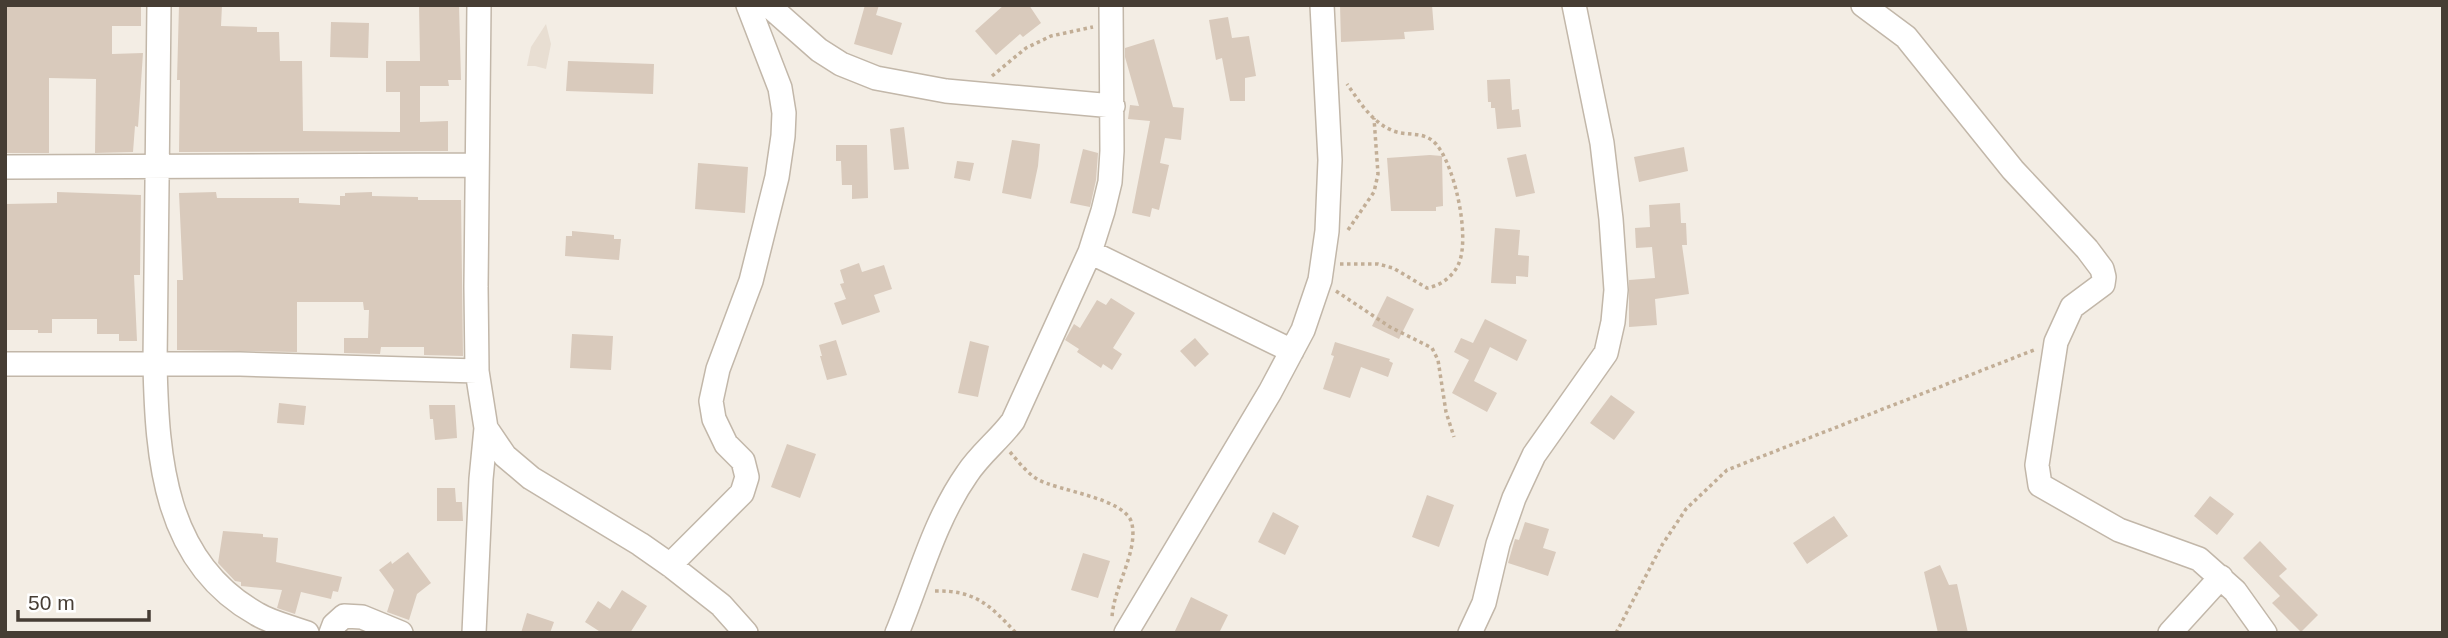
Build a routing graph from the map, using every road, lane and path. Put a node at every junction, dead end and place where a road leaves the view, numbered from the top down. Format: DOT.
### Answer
graph roads {
  1 [pos="159,5"];
  2 [pos="479,5"];
  3 [pos="748,5"];
  4 [pos="768,5"];
  5 [pos="1322,5"];
  6 [pos="1574,5"];
  7 [pos="1863,5"];
  8 [pos="1111,14"];
  9 [pos="1345,82"];
  10 [pos="977,94"];
  11 [pos="1113,106"];
  12 [pos="1374,118"];
  13 [pos="477,165"];
  14 [pos="5,167"];
  15 [pos="156,168"];
  16 [pos="1090,253"];
  17 [pos="1323,264"];
  18 [pos="2056,342"];
  19 [pos="1292,351"];
  20 [pos="155,363"];
  21 [pos="5,364"];
  22 [pos="477,371"];
  23 [pos="486,429"];
  24 [pos="1454,437"];
  25 [pos="999,440"];
  26 [pos="670,565"];
  27 [pos="2221,577"];
  28 [pos="914,591"];
  29 [pos="1119,627"];
  30 [pos="307,633"];
  31 [pos="331,633"];
  32 [pos="401,633"];
  33 [pos="474,633"];
  34 [pos="746,633"];
  35 [pos="897,633"];
  36 [pos="1016,633"];
  37 [pos="1470,633"];
  38 [pos="1616,633"];
  39 [pos="2170,633"];
  40 [pos="2265,633"];
  1 -- 15 [label="street"];
  2 -- 13 [label="street"];
  3 -- 26 [label="street"];
  4 -- 10 [label="street"];
  5 -- 17 [label="street"];
  6 -- 37 [label="street"];
  7 -- 18 [label="street"];
  8 -- 10 [label="path"];
  8 -- 11 [label="street"];
  9 -- 12 [label="path"];
  10 -- 11 [label="street"];
  11 -- 16 [label="street"];
  12 -- 17 [label="path"];
  12 -- 17 [label="path"];
  13 -- 15 [label="street"];
  13 -- 22 [label="street"];
  14 -- 15 [label="street"];
  15 -- 20 [label="street"];
  16 -- 19 [label="street"];
  16 -- 25 [label="street"];
  17 -- 19 [label="street"];
  17 -- 24 [label="path"];
  18 -- 27 [label="street"];
  18 -- 38 [label="path"];
  19 -- 29 [label="street"];
  20 -- 21 [label="street"];
  20 -- 22 [label="street"];
  20 -- 30 [label="street"];
  22 -- 23 [label="street"];
  23 -- 26 [label="street"];
  23 -- 33 [label="street"];
  25 -- 28 [label="street"];
  25 -- 29 [label="path"];
  26 -- 34 [label="street"];
  27 -- 39 [label="street"];
  27 -- 40 [label="street"];
  28 -- 35 [label="street"];
  28 -- 36 [label="path"];
  31 -- 32 [label="street"];
}
